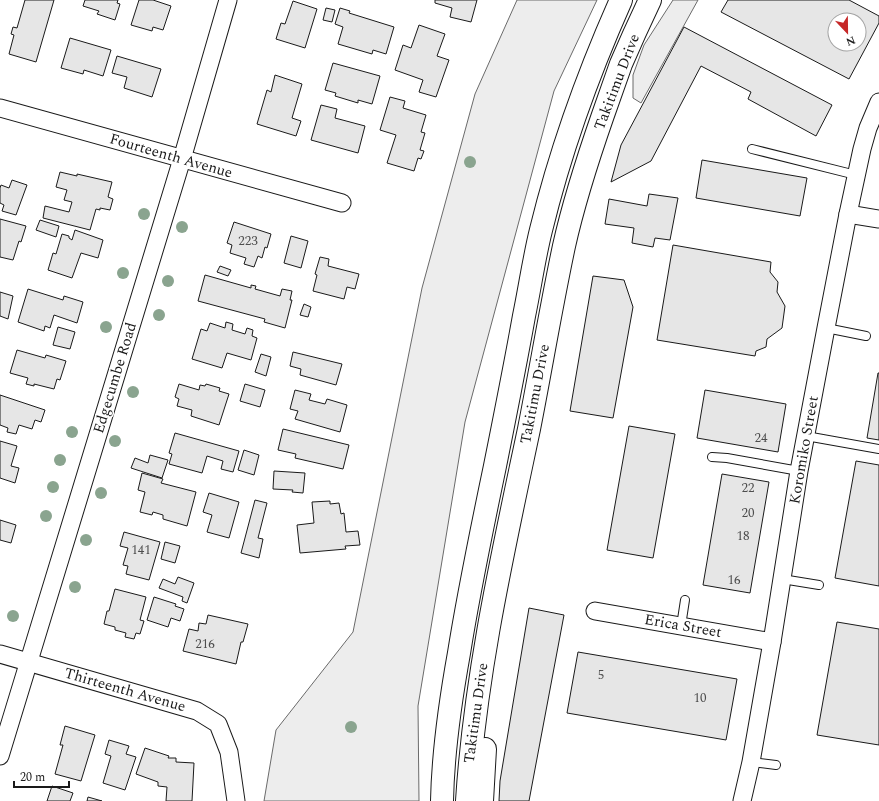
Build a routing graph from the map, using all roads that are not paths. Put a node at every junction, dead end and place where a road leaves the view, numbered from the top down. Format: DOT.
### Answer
graph roads {
  1 [pos="228,0"];
  2 [pos="621,0"];
  3 [pos="650,0"];
  4 [pos="879,102"];
  5 [pos="0,108"];
  6 [pos="752,149"];
  7 [pos="182,159"];
  8 [pos="856,175"];
  9 [pos="342,203"];
  10 [pos="848,214"];
  11 [pos="879,219"];
  12 [pos="826,328"];
  13 [pos="866,336"];
  14 [pos="806,436"];
  15 [pos="879,449"];
  16 [pos="712,457"];
  17 [pos="799,471"];
  18 [pos="782,579"];
  19 [pos="819,585"];
  20 [pos="495,592"];
  21 [pos="685,600"];
  22 [pos="595,611"];
  23 [pos="681,626"];
  24 [pos="772,642"];
  25 [pos="0,654"];
  26 [pos="28,662"];
  27 [pos="0,756"];
  28 [pos="751,762"];
  29 [pos="776,764"];
  30 [pos="236,801"];
  31 [pos="442,801"];
  32 [pos="467,801"];
  33 [pos="482,801"];
  34 [pos="742,801"];
  1 -- 7 [label="street, Edgecumbe Road"];
  2 -- 31 [label="highway, Takitimu Drive"];
  3 -- 20 [label="highway, Takitimu Drive"];
  4 -- 8 [label="street, Koromiko Street"];
  5 -- 7 [label="street, Fourteenth Avenue"];
  6 -- 8 [label="lane"];
  7 -- 9 [label="street, Fourteenth Avenue"];
  7 -- 26 [label="street, Edgecumbe Road"];
  8 -- 10 [label="street, Koromiko Street"];
  10 -- 11 [label="street"];
  10 -- 12 [label="street, Koromiko Street"];
  12 -- 13 [label="lane"];
  12 -- 14 [label="street, Koromiko Street"];
  14 -- 15 [label="lane"];
  14 -- 17 [label="street, Koromiko Street"];
  16 -- 17 [label="lane"];
  17 -- 18 [label="street, Koromiko Street"];
  18 -- 19 [label="lane"];
  18 -- 24 [label="street, Koromiko Street"];
  20 -- 32 [label="highway, Takitimu Drive"];
  20 -- 33 [label="highway"];
  21 -- 23 [label="lane"];
  22 -- 23 [label="street, Erica Street"];
  23 -- 24 [label="street, Erica Street"];
  24 -- 28 [label="street, Koromiko Street"];
  25 -- 26 [label="street, Thirteenth Avenue"];
  26 -- 27 [label="street, Edgecumbe Road"];
  26 -- 30 [label="street, Thirteenth Avenue"];
  28 -- 29 [label="lane"];
  28 -- 34 [label="street, Koromiko Street"];
}
